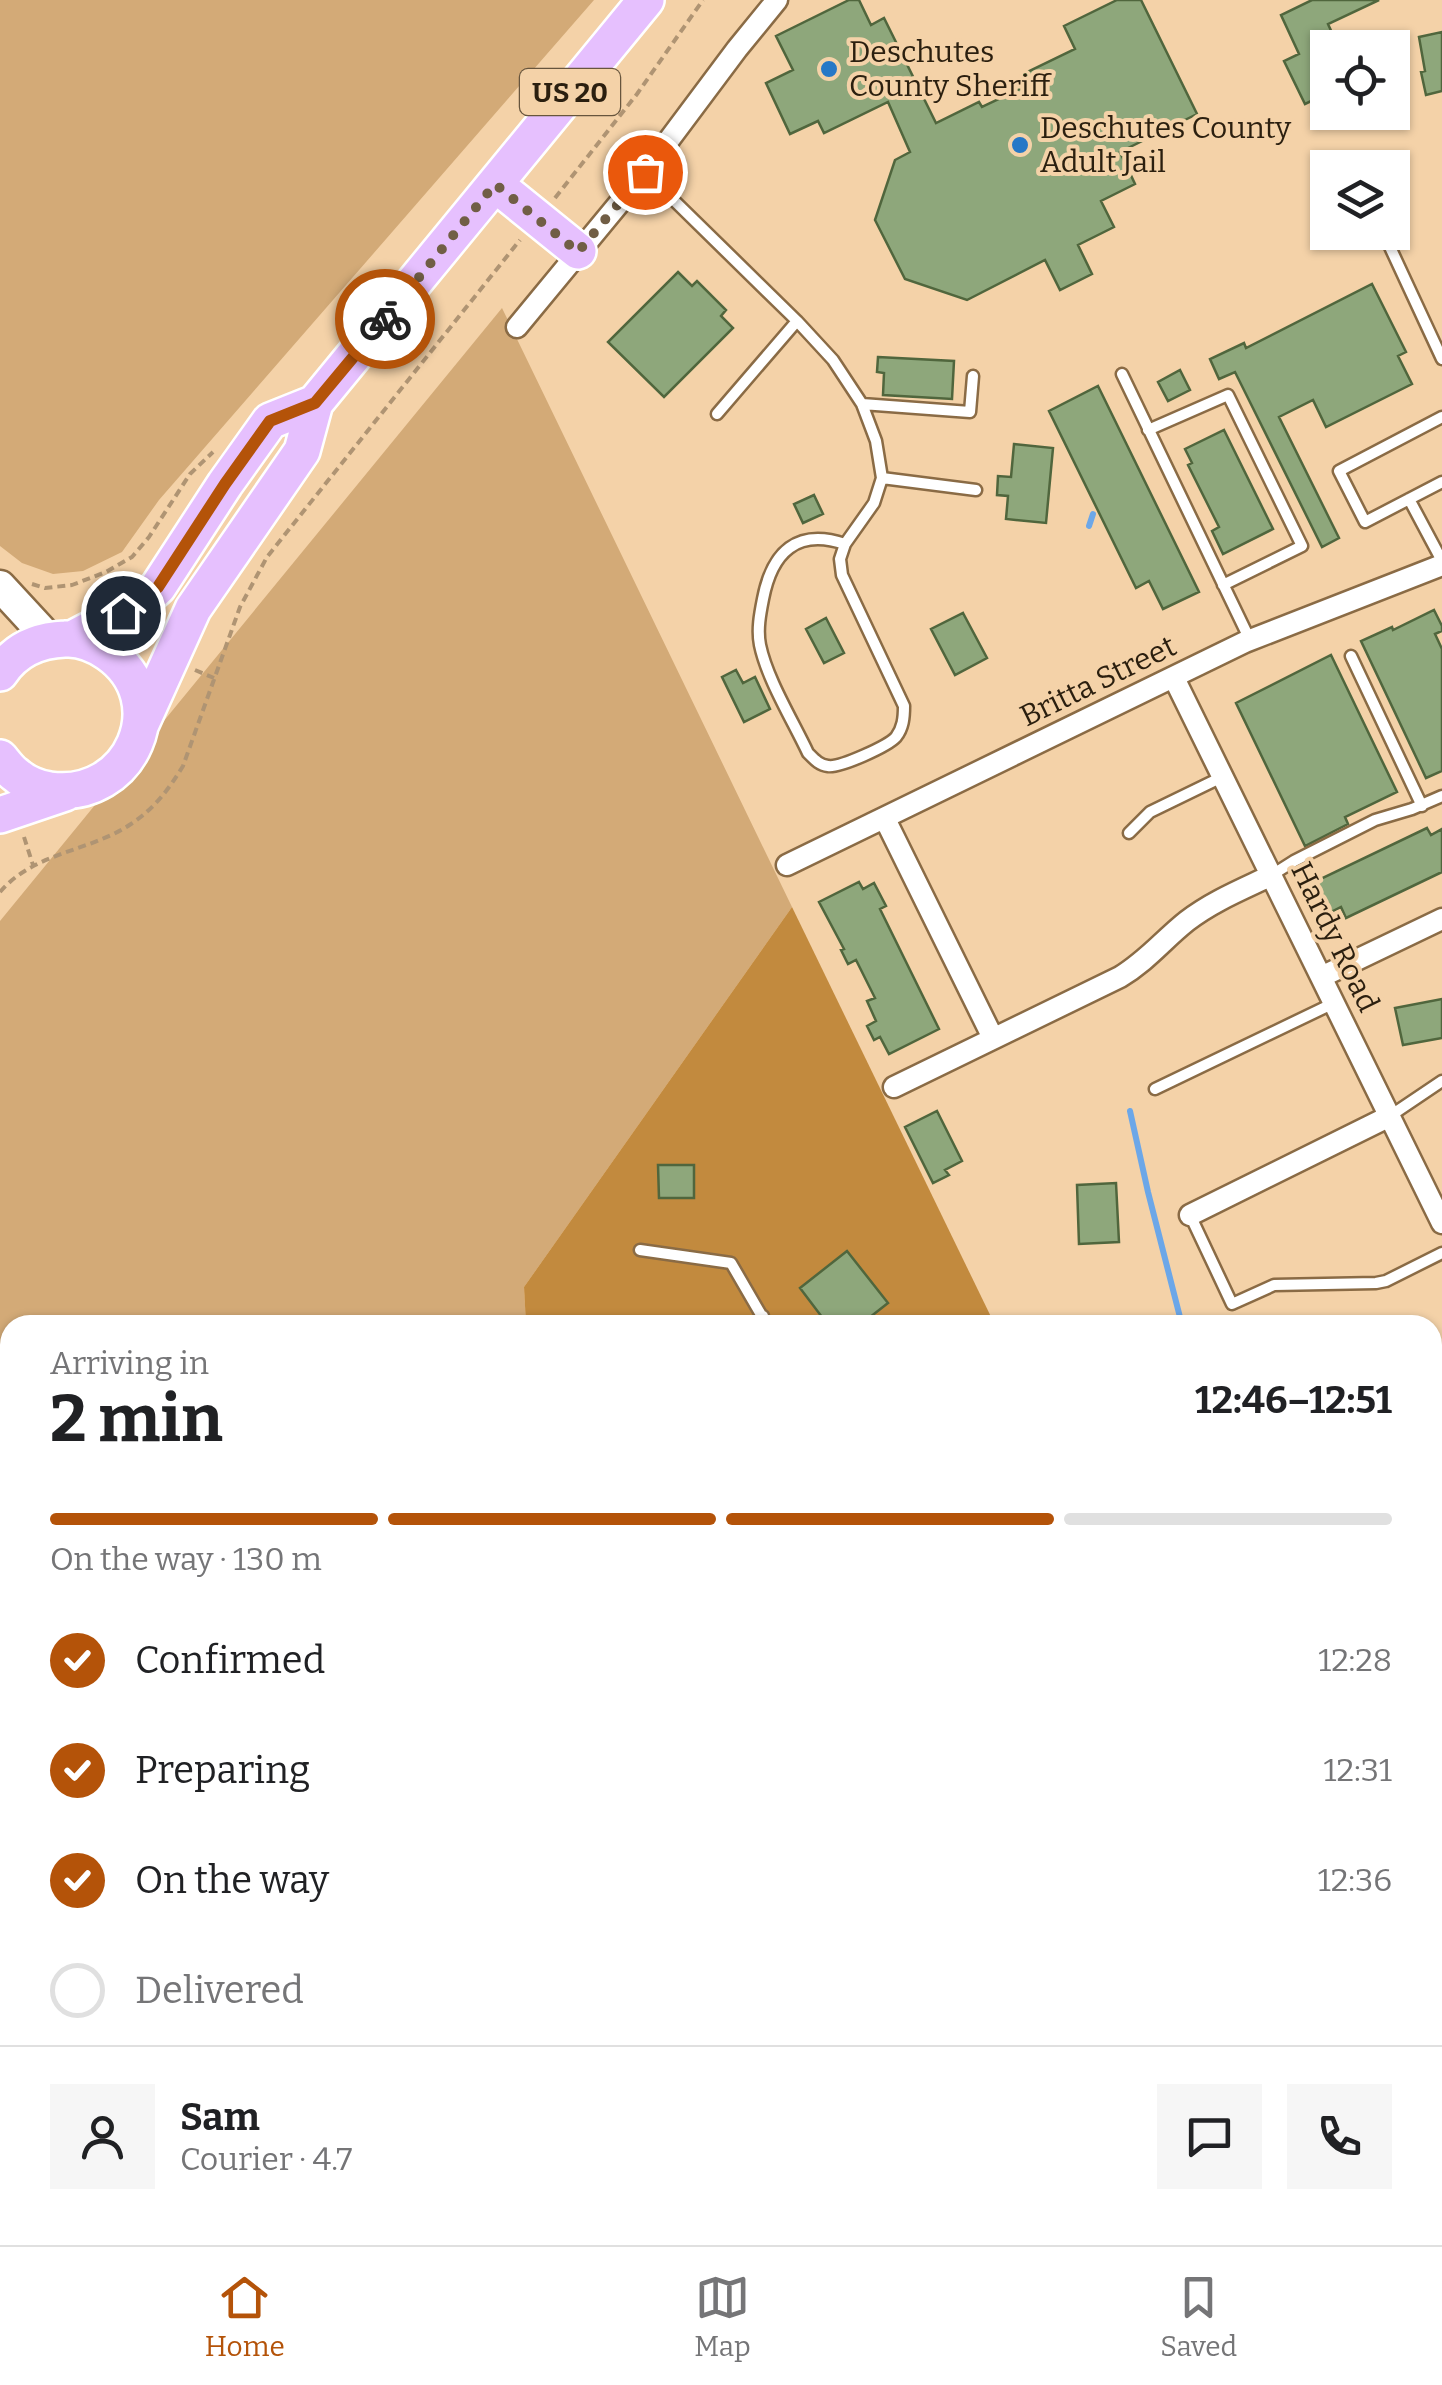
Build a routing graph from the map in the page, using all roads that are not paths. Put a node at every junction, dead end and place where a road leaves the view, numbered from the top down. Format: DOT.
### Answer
graph roads {
  1 [pos="646,0"];
  2 [pos="777,0"];
  3 [pos="645,172"];
  4 [pos="495,184"];
  5 [pos="1391,250"];
  6 [pos="578,252"];
  7 [pos="797,321"];
  8 [pos="517,328"];
  9 [pos="1442,360"];
  10 [pos="1122,374"];
  11 [pos="974,376"];
  12 [pos="315,403"];
  13 [pos="862,404"];
  14 [pos="717,414"];
  15 [pos="1442,417"];
  16 [pos="1148,430"];
  17 [pos="882,478"];
  18 [pos="1442,482"];
  19 [pos="976,490"];
  20 [pos="1409,499"];
  21 [pos="845,544"];
  22 [pos="1442,563"];
  23 [pos="1223,585"];
  24 [pos="0,586"];
  25 [pos="62,639"];
  26 [pos="1250,640"];
  27 [pos="1350,656"];
  28 [pos="0,673"];
  29 [pos="1174,678"];
  30 [pos="140,726"];
  31 [pos="0,758"];
  32 [pos="1222,777"];
  33 [pos="68,793"];
  34 [pos="1442,796"];
  35 [pos="1422,806"];
  36 [pos="0,815"];
  37 [pos="885,819"];
  38 [pos="1129,833"];
  39 [pos="787,865"];
  40 [pos="1272,876"];
  41 [pos="1442,919"];
  42 [pos="1321,977"];
  43 [pos="1334,1003"];
  44 [pos="994,1038"];
  45 [pos="1442,1081"];
  46 [pos="894,1087"];
  47 [pos="1155,1089"];
  48 [pos="1390,1116"];
  49 [pos="1190,1214"];
  50 [pos="1442,1224"];
  51 [pos="640,1250"];
  52 [pos="1442,1253"];
  53 [pos="762,1315"];
  1 -- 4 [label="highway, US 20"];
  2 -- 3 [label="street"];
  3 -- 6 [label="street"];
  3 -- 7 [label="lane"];
  4 -- 6 [label="highway"];
  4 -- 12 [label="highway, US 20"];
  5 -- 9 [label="lane"];
  6 -- 8 [label="street"];
  7 -- 13 [label="lane"];
  7 -- 14 [label="lane"];
  10 -- 16 [label="lane"];
  11 -- 13 [label="lane"];
  12 -- 25 [label="highway, US 20"];
  12 -- 30 [label="highway, US 20"];
  13 -- 17 [label="lane"];
  15 -- 20 [label="lane"];
  16 -- 23 [label="lane"];
  16 -- 23 [label="lane"];
  17 -- 19 [label="lane"];
  17 -- 21 [label="lane"];
  18 -- 20 [label="lane"];
  20 -- 22 [label="lane"];
  21 -- 21 [label="lane"];
  22 -- 26 [label="street, Britta Street"];
  23 -- 26 [label="lane"];
  24 -- 25 [label="main road"];
  25 -- 28 [label="highway"];
  25 -- 30 [label="highway"];
  26 -- 29 [label="street, Britta Street"];
  27 -- 35 [label="lane"];
  29 -- 32 [label="street, Hardy Road"];
  29 -- 37 [label="street, Britta Street"];
  30 -- 33 [label="highway"];
  31 -- 33 [label="highway"];
  32 -- 38 [label="lane"];
  32 -- 40 [label="street, Hardy Road"];
  33 -- 36 [label="highway"];
  34 -- 35 [label="lane"];
  35 -- 40 [label="lane"];
  37 -- 39 [label="street, Britta Street"];
  37 -- 44 [label="street"];
  40 -- 42 [label="street, Hardy Road"];
  40 -- 44 [label="street"];
  41 -- 42 [label="street"];
  42 -- 43 [label="street, Hardy Road"];
  43 -- 47 [label="lane"];
  43 -- 48 [label="street, Hardy Road"];
  44 -- 46 [label="street"];
  45 -- 48 [label="lane"];
  48 -- 49 [label="street"];
  48 -- 50 [label="street, Hardy Road"];
  49 -- 52 [label="lane"];
  51 -- 53 [label="lane"];
}
